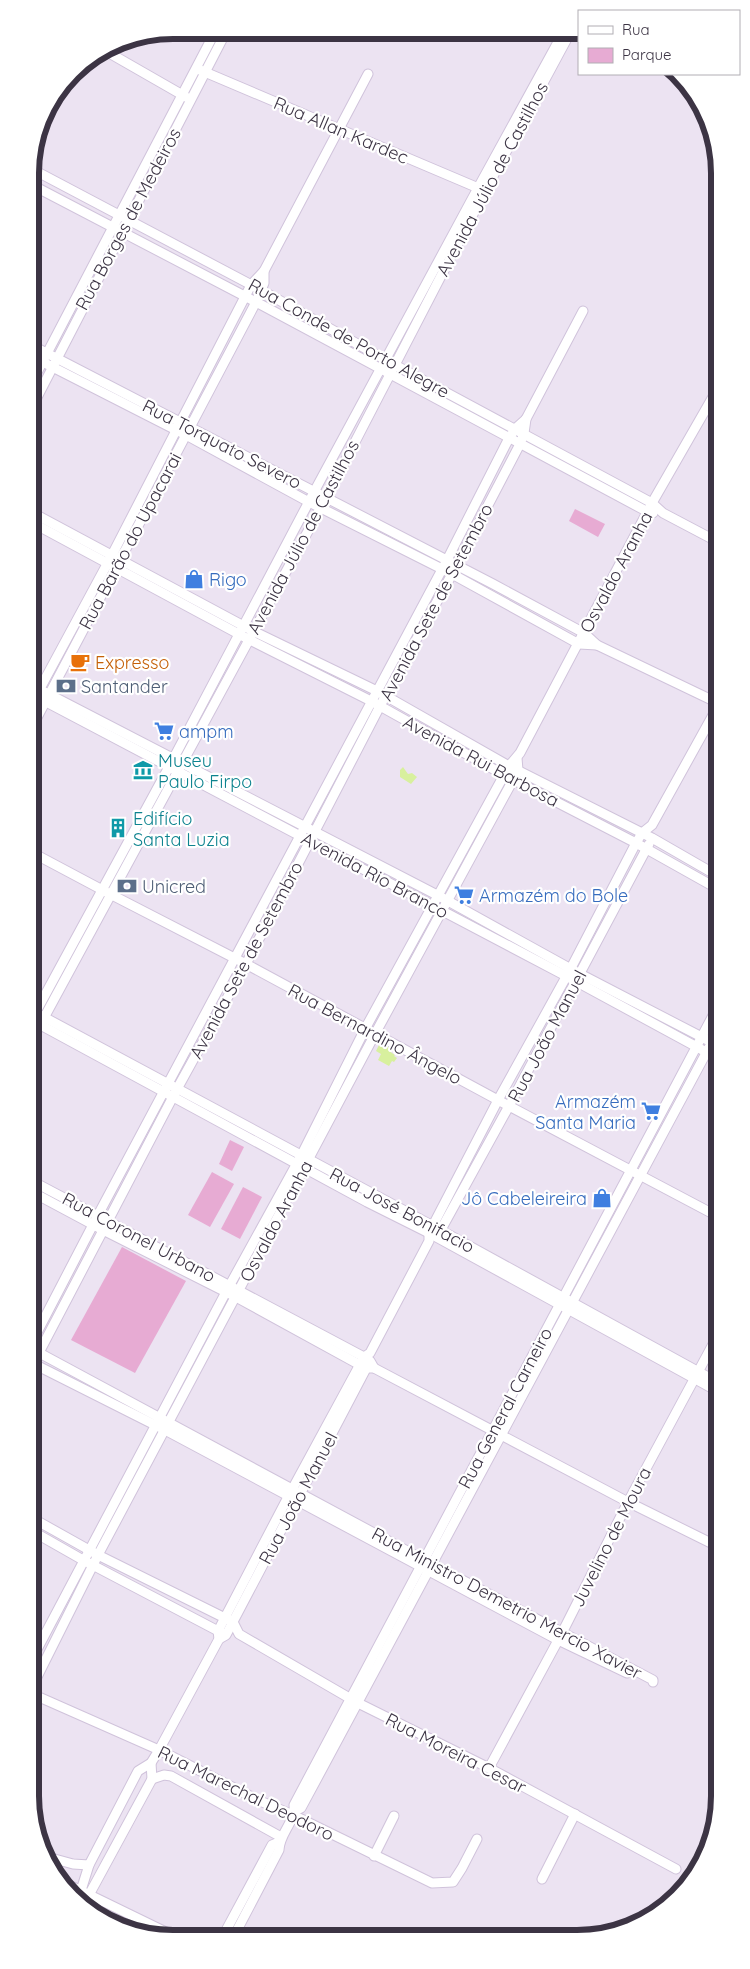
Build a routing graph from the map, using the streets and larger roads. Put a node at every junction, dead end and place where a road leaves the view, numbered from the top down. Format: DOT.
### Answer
graph roads {
  1 [pos="213,39"];
  2 [pos="221,39"];
  3 [pos="560,39"];
  4 [pos="566,39"];
  5 [pos="112,54"];
  6 [pos="201,70"];
  7 [pos="368,74"];
  8 [pos="187,97"];
  9 [pos="531,99"];
  10 [pos="337,130"];
  11 [pos="156,146"];
  12 [pos="164,152"];
  13 [pos="39,172"];
  14 [pos="56,181"];
  15 [pos="39,189"];
  16 [pos="482,189"];
  17 [pos="49,194"];
  18 [pos="121,214"];
  19 [pos="130,220"];
  20 [pos="113,227"];
  21 [pos="123,232"];
  22 [pos="196,255"];
  23 [pos="188,266"];
  24 [pos="264,272"];
  25 [pos="433,280"];
  26 [pos="251,285"];
  27 [pos="261,290"];
  28 [pos="84,293"];
  29 [pos="247,297"];
  30 [pos="256,302"];
  31 [pos="583,310"];
  32 [pos="63,324"];
  33 [pos="322,324"];
  34 [pos="72,328"];
  35 [pos="317,335"];
  36 [pos="39,353"];
  37 [pos="39,357"];
  38 [pos="44,358"];
  39 [pos="56,358"];
  40 [pos="386,360"];
  41 [pos="212,363"];
  42 [pos="395,364"];
  43 [pos="222,367"];
  44 [pos="39,368"];
  45 [pos="52,368"];
  46 [pos="381,369"];
  47 [pos="390,374"];
  48 [pos="39,393"];
  49 [pos="455,396"];
  50 [pos="711,400"];
  51 [pos="129,401"];
  52 [pos="448,405"];
  53 [pos="526,419"];
  54 [pos="178,427"];
  55 [pos="516,428"];
  56 [pos="188,431"];
  57 [pos="524,433"];
  58 [pos="509,438"];
  59 [pos="520,444"];
  60 [pos="559,452"];
  61 [pos="553,462"];
  62 [pos="280,474"];
  63 [pos="275,484"];
  64 [pos="314,492"];
  65 [pos="142,497"];
  66 [pos="326,498"];
  67 [pos="151,502"];
  68 [pos="309,502"];
  69 [pos="652,503"];
  70 [pos="320,507"];
  71 [pos="648,512"];
  72 [pos="663,514"];
  73 [pos="39,517"];
  74 [pos="128,524"];
  75 [pos="39,526"];
  76 [pos="386,527"];
  77 [pos="463,528"];
  78 [pos="137,529"];
  79 [pos="473,534"];
  80 [pos="380,538"];
  81 [pos="711,538"];
  82 [pos="110,559"];
  83 [pos="447,560"];
  84 [pos="119,564"];
  85 [pos="457,564"];
  86 [pos="442,569"];
  87 [pos="452,574"];
  88 [pos="493,584"];
  89 [pos="488,594"];
  90 [pos="241,630"];
  91 [pos="584,633"];
  92 [pos="250,635"];
  93 [pos="579,644"];
  94 [pos="597,646"];
  95 [pos="282,650"];
  96 [pos="223,665"];
  97 [pos="232,670"];
  98 [pos="39,682"];
  99 [pos="377,691"];
  100 [pos="39,694"];
  101 [pos="386,696"];
  102 [pos="47,698"];
  103 [pos="371,701"];
  104 [pos="711,702"];
  105 [pos="380,706"];
  106 [pos="39,714"];
  107 [pos="416,714"];
  108 [pos="711,718"];
  109 [pos="411,724"];
  110 [pos="190,726"];
  111 [pos="200,731"];
  112 [pos="517,758"];
  113 [pos="171,763"];
  114 [pos="509,766"];
  115 [pos="180,768"];
  116 [pos="518,770"];
  117 [pos="504,775"];
  118 [pos="513,780"];
  119 [pos="151,799"];
  120 [pos="576,800"];
  121 [pos="161,803"];
  122 [pos="570,809"];
  123 [pos="652,825"];
  124 [pos="302,831"];
  125 [pos="642,834"];
  126 [pos="312,837"];
  127 [pos="652,838"];
  128 [pos="636,842"];
  129 [pos="646,848"];
  130 [pos="357,854"];
  131 [pos="39,856"];
  132 [pos="119,856"];
  133 [pos="129,862"];
  134 [pos="352,863"];
  135 [pos="711,872"];
  136 [pos="711,880"];
  137 [pos="708,883"];
  138 [pos="711,885"];
  139 [pos="101,890"];
  140 [pos="110,894"];
  141 [pos="438,896"];
  142 [pos="447,901"];
  143 [pos="433,906"];
  144 [pos="443,911"];
  145 [pos="596,919"];
  146 [pos="606,924"];
  147 [pos="509,935"];
  148 [pos="74,940"];
  149 [pos="504,944"];
  150 [pos="83,945"];
  151 [pos="235,958"];
  152 [pos="246,964"];
  153 [pos="59,967"];
  154 [pos="68,972"];
  155 [pos="569,972"];
  156 [pos="578,978"];
  157 [pos="640,1005"];
  158 [pos="39,1010"];
  159 [pos="39,1013"];
  160 [pos="635,1014"];
  161 [pos="39,1019"];
  162 [pos="542,1019"];
  163 [pos="711,1020"];
  164 [pos="553,1025"];
  165 [pos="365,1028"];
  166 [pos="375,1034"];
  167 [pos="702,1037"];
  168 [pos="711,1042"];
  169 [pos="696,1047"];
  170 [pos="711,1048"];
  171 [pos="706,1052"];
  172 [pos="711,1055"];
  173 [pos="683,1070"];
  174 [pos="694,1076"];
  175 [pos="170,1091"];
  176 [pos="668,1099"];
  177 [pos="498,1100"];
  178 [pos="678,1105"];
  179 [pos="509,1106"];
  180 [pos="650,1133"];
  181 [pos="660,1139"];
  182 [pos="303,1162"];
  183 [pos="465,1163"];
  184 [pos="475,1168"];
  185 [pos="630,1170"];
  186 [pos="640,1176"];
  187 [pos="39,1185"];
  188 [pos="372,1194"];
  189 [pos="39,1196"];
  190 [pos="616,1198"];
  191 [pos="367,1202"];
  192 [pos="624,1205"];
  193 [pos="711,1213"];
  194 [pos="98,1215"];
  195 [pos="108,1220"];
  196 [pos="93,1225"];
  197 [pos="102,1230"];
  198 [pos="434,1234"];
  199 [pos="597,1234"];
  200 [pos="606,1240"];
  201 [pos="585,1267"];
  202 [pos="228,1289"];
  203 [pos="238,1294"];
  204 [pos="566,1303"];
  205 [pos="39,1329"];
  206 [pos="39,1346"];
  207 [pos="711,1348"];
  208 [pos="39,1353"];
  209 [pos="367,1362"];
  210 [pos="39,1367"];
  211 [pos="697,1375"];
  212 [pos="711,1380"];
  213 [pos="711,1386"];
  214 [pos="161,1417"];
  215 [pos="170,1422"];
  216 [pos="160,1428"];
  217 [pos="496,1433"];
  218 [pos="466,1492"];
  219 [pos="295,1495"];
  220 [pos="628,1502"];
  221 [pos="445,1521"];
  222 [pos="39,1522"];
  223 [pos="453,1526"];
  224 [pos="39,1535"];
  225 [pos="711,1543"];
  226 [pos="89,1550"];
  227 [pos="98,1555"];
  228 [pos="83,1560"];
  229 [pos="422,1563"];
  230 [pos="93,1565"];
  231 [pos="431,1567"];
  232 [pos="158,1584"];
  233 [pos="411,1594"];
  234 [pos="152,1595"];
  235 [pos="51,1621"];
  236 [pos="229,1621"];
  237 [pos="62,1628"];
  238 [pos="239,1634"];
  239 [pos="221,1635"];
  240 [pos="560,1636"];
  241 [pos="39,1645"];
  242 [pos="39,1675"];
  243 [pos="39,1697"];
  244 [pos="354,1700"];
  245 [pos="159,1750"];
  246 [pos="151,1763"];
  247 [pos="489,1768"];
  248 [pos="152,1779"];
  249 [pos="575,1814"];
  250 [pos="292,1816"];
  251 [pos="394,1816"];
  252 [pos="281,1838"];
  253 [pos="477,1839"];
  254 [pos="374,1856"];
  255 [pos="55,1859"];
  256 [pos="89,1865"];
  257 [pos="676,1869"];
  258 [pos="542,1880"];
  259 [pos="75,1888"];
  260 [pos="254,1888"];
  261 [pos="80,1890"];
  262 [pos="89,1894"];
  263 [pos="85,1897"];
  264 [pos="231,1921"];
  265 [pos="240,1926"];
  266 [pos="161,1930"];
  267 [pos="226,1930"];
  268 [pos="238,1930"];
  1 -- 6 [label="street, Rua Borges de Medeiros"];
  2 -- 6 [label="street, Rua Borges de Medeiros"];
  3 -- 9 [label="street, Avenida Júlio de Castilhos"];
  4 -- 9 [label="street, Avenida Júlio de Castilhos"];
  5 -- 8 [label="street"];
  6 -- 8 [label="street, Rua Borges de Medeiros"];
  6 -- 10 [label="street, Rua Allan Kardec"];
  7 -- 10 [label="street, Rua Barão do Upacarai"];
  8 -- 11 [label="street, Rua Borges de Medeiros"];
  8 -- 12 [label="street, Rua Borges de Medeiros"];
  9 -- 16 [label="street, Avenida Júlio de Castilhos"];
  10 -- 16 [label="street, Rua Allan Kardec"];
  10 -- 24 [label="street, Rua Barão do Upacarai"];
  11 -- 12 [label="street"];
  11 -- 18 [label="street, Rua Borges de Medeiros"];
  12 -- 19 [label="street, Rua Borges de Medeiros"];
  13 -- 14 [label="street, Rua Conde de Porto Alegre"];
  14 -- 17 [label="street"];
  14 -- 18 [label="street, Rua Conde de Porto Alegre"];
  15 -- 17 [label="street, Rua Conde de Porto Alegre"];
  16 -- 25 [label="street, Avenida Júlio de Castilhos"];
  17 -- 20 [label="street, Rua Conde de Porto Alegre"];
  18 -- 19 [label="street, Rua Conde de Porto Alegre"];
  18 -- 20 [label="street, Rua Borges de Medeiros"];
  19 -- 21 [label="street, Rua Borges de Medeiros"];
  19 -- 22 [label="street, Rua Conde de Porto Alegre"];
  20 -- 21 [label="street, Rua Conde de Porto Alegre"];
  20 -- 28 [label="street, Rua Borges de Medeiros"];
  21 -- 23 [label="street, Rua Conde de Porto Alegre"];
  21 -- 28 [label="street, Rua Borges de Medeiros"];
  22 -- 23 [label="street"];
  22 -- 26 [label="street, Rua Conde de Porto Alegre"];
  23 -- 29 [label="street, Rua Conde de Porto Alegre"];
  24 -- 26 [label="street, Rua Barão do Upacarai"];
  24 -- 27 [label="street, Rua Barão do Upacarai"];
  25 -- 40 [label="street, Avenida Júlio de Castilhos"];
  25 -- 42 [label="street, Avenida Júlio de Castilhos"];
  26 -- 27 [label="street, Rua Conde de Porto Alegre"];
  26 -- 29 [label="street, Rua Barão do Upacarai"];
  27 -- 30 [label="street, Rua Barão do Upacarai"];
  27 -- 33 [label="street, Rua Conde de Porto Alegre"];
  28 -- 32 [label="street, Rua Borges de Medeiros"];
  28 -- 34 [label="street, Rua Borges de Medeiros"];
  29 -- 30 [label="street, Rua Conde de Porto Alegre"];
  29 -- 41 [label="street, Rua Barão do Upacarai"];
  30 -- 35 [label="street, Rua Conde de Porto Alegre"];
  30 -- 43 [label="street, Rua Barão do Upacarai"];
  31 -- 53 [label="street, Avenida Sete de Setembro"];
  32 -- 34 [label="street"];
  32 -- 38 [label="street, Rua Borges de Medeiros"];
  33 -- 35 [label="street"];
  33 -- 40 [label="street, Rua Conde de Porto Alegre"];
  34 -- 39 [label="street, Rua Borges de Medeiros"];
  35 -- 46 [label="street, Rua Conde de Porto Alegre"];
  36 -- 38 [label="street, Rua Torquato Severo"];
  37 -- 38 [label="street, Rua Torquato Severo"];
  38 -- 39 [label="street, Rua Torquato Severo"];
  38 -- 44 [label="street, Rua Borges de Medeiros"];
  38 -- 45 [label="street, Rua Torquato Severo"];
  39 -- 45 [label="street, Rua Borges de Medeiros"];
  39 -- 51 [label="street, Rua Torquato Severo"];
  40 -- 42 [label="street, Rua Conde de Porto Alegre"];
  40 -- 46 [label="street, Avenida Júlio de Castilhos"];
  41 -- 43 [label="street"];
  41 -- 54 [label="street, Rua Barão do Upacarai"];
  42 -- 47 [label="street, Avenida Júlio de Castilhos"];
  42 -- 49 [label="street, Rua Conde de Porto Alegre"];
  43 -- 56 [label="street, Rua Barão do Upacarai"];
  45 -- 48 [label="street, Rua Borges de Medeiros"];
  45 -- 51 [label="street, Rua Torquato Severo"];
  46 -- 47 [label="street, Rua Conde de Porto Alegre"];
  46 -- 64 [label="street, Avenida Júlio de Castilhos"];
  47 -- 52 [label="street, Rua Conde de Porto Alegre"];
  47 -- 66 [label="street, Avenida Júlio de Castilhos"];
  49 -- 52 [label="street"];
  49 -- 55 [label="street, Rua Conde de Porto Alegre"];
  50 -- 69 [label="street, Osvaldo Aranha"];
  51 -- 54 [label="street, Rua Torquato Severo"];
  52 -- 58 [label="street, Rua Conde de Porto Alegre"];
  53 -- 55 [label="street, Avenida Sete de Setembro"];
  53 -- 57 [label="street, Avenida Sete de Setembro"];
  54 -- 56 [label="street, Rua Torquato Severo"];
  54 -- 65 [label="street, Rua Barão do Upacarai"];
  55 -- 57 [label="street, Rua Conde de Porto Alegre"];
  55 -- 58 [label="street, Avenida Sete de Setembro"];
  56 -- 62 [label="street, Rua Torquato Severo"];
  56 -- 63 [label="street, Rua Torquato Severo"];
  56 -- 67 [label="street, Rua Barão do Upacarai"];
  57 -- 59 [label="street, Avenida Sete de Setembro"];
  57 -- 60 [label="street, Rua Conde de Porto Alegre"];
  58 -- 59 [label="street, Rua Conde de Porto Alegre"];
  58 -- 77 [label="street, Avenida Sete de Setembro"];
  59 -- 61 [label="street, Rua Conde de Porto Alegre"];
  59 -- 79 [label="street, Avenida Sete de Setembro"];
  60 -- 61 [label="street"];
  60 -- 69 [label="street, Rua Conde de Porto Alegre"];
  61 -- 71 [label="street, Rua Conde de Porto Alegre"];
  62 -- 63 [label="street"];
  62 -- 64 [label="street, Rua Torquato Severo"];
  63 -- 68 [label="street, Rua Torquato Severo"];
  64 -- 66 [label="street, Rua Torquato Severo"];
  64 -- 68 [label="street, Avenida Júlio de Castilhos"];
  65 -- 67 [label="street"];
  65 -- 74 [label="street, Rua Barão do Upacarai"];
  66 -- 70 [label="street, Avenida Júlio de Castilhos"];
  66 -- 76 [label="street, Rua Torquato Severo"];
  67 -- 78 [label="street, Rua Barão do Upacarai"];
  68 -- 70 [label="street, Rua Torquato Severo"];
  68 -- 90 [label="street, Avenida Júlio de Castilhos"];
  69 -- 71 [label="street, Osvaldo Aranha"];
  69 -- 72 [label="street, Rua Conde de Porto Alegre"];
  70 -- 80 [label="street, Rua Torquato Severo"];
  70 -- 92 [label="street, Avenida Júlio de Castilhos"];
  71 -- 72 [label="street, Rua Conde de Porto Alegre"];
  71 -- 91 [label="street, Osvaldo Aranha"];
  72 -- 81 [label="street, Rua Conde de Porto Alegre"];
  73 -- 82 [label="street, Avenida Rui Barbosa"];
  74 -- 78 [label="street"];
  74 -- 82 [label="street, Rua Barão do Upacarai"];
  75 -- 82 [label="street, Avenida Rui Barbosa"];
  76 -- 80 [label="street"];
  76 -- 83 [label="street, Rua Torquato Severo"];
  77 -- 79 [label="street"];
  77 -- 83 [label="street, Avenida Sete de Setembro"];
  78 -- 84 [label="street, Rua Barão do Upacarai"];
  79 -- 85 [label="street, Avenida Sete de Setembro"];
  80 -- 86 [label="street, Rua Torquato Severo"];
  82 -- 84 [label="street, Avenida Rui Barbosa"];
  82 -- 98 [label="street, Rua Barão do Upacarai"];
  83 -- 85 [label="street, Rua Torquato Severo"];
  83 -- 86 [label="street, Avenida Sete de Setembro"];
  84 -- 90 [label="street, Avenida Rui Barbosa"];
  84 -- 102 [label="street, Rua Barão do Upacarai"];
  85 -- 87 [label="street, Avenida Sete de Setembro"];
  85 -- 88 [label="street, Rua Torquato Severo"];
  86 -- 87 [label="street, Rua Torquato Severo"];
  86 -- 99 [label="street, Avenida Sete de Setembro"];
  87 -- 89 [label="street, Rua Torquato Severo"];
  87 -- 101 [label="street, Avenida Sete de Setembro"];
  88 -- 89 [label="street"];
  88 -- 91 [label="street, Rua Torquato Severo"];
  89 -- 93 [label="street, Rua Torquato Severo"];
  90 -- 92 [label="street, Avenida Rui Barbosa"];
  90 -- 96 [label="street, Avenida Júlio de Castilhos"];
  91 -- 93 [label="street, Osvaldo Aranha"];
  91 -- 94 [label="street, Rua Torquato Severo"];
  92 -- 95 [label="street, Avenida Rui Barbosa"];
  92 -- 97 [label="street, Avenida Júlio de Castilhos"];
  93 -- 94 [label="street, Rua Torquato Severo"];
  93 -- 112 [label="street, Osvaldo Aranha"];
  94 -- 104 [label="street, Rua Torquato Severo"];
  95 -- 99 [label="street, Avenida Rui Barbosa"];
  95 -- 103 [label="street, Avenida Rui Barbosa"];
  96 -- 97 [label="street"];
  96 -- 110 [label="street, Avenida Júlio de Castilhos"];
  97 -- 111 [label="street, Avenida Júlio de Castilhos"];
  99 -- 101 [label="street, Avenida Rui Barbosa"];
  99 -- 103 [label="street, Avenida Sete de Setembro"];
  100 -- 102 [label="street, Avenida Rio Branco"];
  101 -- 105 [label="street, Avenida Sete de Setembro"];
  101 -- 107 [label="street, Avenida Rui Barbosa"];
  102 -- 106 [label="street, Rua Barão do Upacarai"];
  102 -- 113 [label="street, Avenida Rio Branco"];
  103 -- 105 [label="street, Avenida Rui Barbosa"];
  103 -- 124 [label="street, Avenida Sete de Setembro"];
  105 -- 109 [label="street, Avenida Rui Barbosa"];
  105 -- 126 [label="street, Avenida Sete de Setembro"];
  107 -- 109 [label="street"];
  107 -- 114 [label="street, Avenida Rui Barbosa"];
  108 -- 123 [label="street, Rua João Manuel"];
  109 -- 117 [label="street, Avenida Rui Barbosa"];
  110 -- 111 [label="street"];
  110 -- 113 [label="street, Avenida Júlio de Castilhos"];
  111 -- 115 [label="street, Avenida Júlio de Castilhos"];
  112 -- 114 [label="street, Osvaldo Aranha"];
  112 -- 116 [label="street"];
  113 -- 115 [label="street, Avenida Rio Branco"];
  113 -- 119 [label="street, Avenida Júlio de Castilhos"];
  114 -- 116 [label="street, Avenida Rui Barbosa"];
  114 -- 117 [label="street, Osvaldo Aranha"];
  115 -- 121 [label="street, Avenida Júlio de Castilhos"];
  115 -- 124 [label="street, Avenida Rio Branco"];
  116 -- 118 [label="street, Osvaldo Aranha"];
  116 -- 120 [label="street, Avenida Rui Barbosa"];
  117 -- 118 [label="street, Avenida Rui Barbosa"];
  117 -- 141 [label="street, Osvaldo Aranha"];
  118 -- 122 [label="street, Avenida Rui Barbosa"];
  118 -- 142 [label="street, Osvaldo Aranha"];
  119 -- 121 [label="street"];
  119 -- 132 [label="street, Avenida Júlio de Castilhos"];
  120 -- 122 [label="street"];
  120 -- 125 [label="street, Avenida Rui Barbosa"];
  121 -- 133 [label="street, Avenida Júlio de Castilhos"];
  122 -- 128 [label="street, Avenida Rui Barbosa"];
  123 -- 125 [label="street, Rua João Manuel"];
  123 -- 127 [label="street, Rua João Manuel"];
  124 -- 126 [label="street, Avenida Rio Branco"];
  124 -- 151 [label="street, Avenida Sete de Setembro"];
  125 -- 127 [label="street, Avenida Rui Barbosa"];
  125 -- 128 [label="street, Rua João Manuel"];
  126 -- 130 [label="street, Avenida Rio Branco"];
  126 -- 134 [label="street, Avenida Rio Branco"];
  126 -- 152 [label="street, Avenida Sete de Setembro"];
  127 -- 129 [label="street, Rua João Manuel"];
  127 -- 135 [label="street, Avenida Rui Barbosa"];
  128 -- 129 [label="street, Avenida Rui Barbosa"];
  128 -- 145 [label="street, Rua João Manuel"];
  129 -- 137 [label="street, Avenida Rui Barbosa"];
  129 -- 146 [label="street, Rua João Manuel"];
  130 -- 134 [label="street"];
  130 -- 141 [label="street, Avenida Rio Branco"];
  131 -- 139 [label="street, Rua Bernardino Ângelo"];
  132 -- 133 [label="street"];
  132 -- 139 [label="street, Avenida Júlio de Castilhos"];
  133 -- 140 [label="street, Avenida Júlio de Castilhos"];
  134 -- 143 [label="street, Avenida Rio Branco"];
  136 -- 137 [label="street"];
  137 -- 138 [label="street, Avenida Rui Barbosa"];
  139 -- 140 [label="street, Rua Bernardino Ângelo"];
  139 -- 148 [label="street, Avenida Júlio de Castilhos"];
  140 -- 150 [label="street, Avenida Júlio de Castilhos"];
  140 -- 151 [label="street, Rua Bernardino Ângelo"];
  141 -- 142 [label="street, Avenida Rio Branco"];
  141 -- 143 [label="street, Osvaldo Aranha"];
  142 -- 144 [label="street, Osvaldo Aranha"];
  142 -- 147 [label="street, Avenida Rio Branco"];
  143 -- 144 [label="street, Avenida Rio Branco"];
  143 -- 165 [label="street, Osvaldo Aranha"];
  144 -- 149 [label="street, Avenida Rio Branco"];
  144 -- 166 [label="street, Osvaldo Aranha"];
  145 -- 146 [label="street"];
  145 -- 155 [label="street, Rua João Manuel"];
  146 -- 156 [label="street, Rua João Manuel"];
  147 -- 149 [label="street"];
  147 -- 155 [label="street, Avenida Rio Branco"];
  148 -- 150 [label="street"];
  148 -- 153 [label="street, Avenida Júlio de Castilhos"];
  149 -- 155 [label="street, Avenida Rio Branco"];
  150 -- 154 [label="street, Avenida Júlio de Castilhos"];
  151 -- 152 [label="street, Rua Bernardino Ângelo"];
  151 -- 175 [label="street, Avenida Sete de Setembro"];
  152 -- 165 [label="street, Rua Bernardino Ângelo"];
  152 -- 175 [label="street, Avenida Sete de Setembro"];
  153 -- 154 [label="street"];
  153 -- 158 [label="street, Avenida Júlio de Castilhos"];
  154 -- 159 [label="street, Avenida Júlio de Castilhos"];
  155 -- 156 [label="street, Avenida Rio Branco"];
  155 -- 162 [label="street, Rua João Manuel"];
  156 -- 157 [label="street, Avenida Rio Branco"];
  156 -- 160 [label="street, Avenida Rio Branco"];
  156 -- 164 [label="street, Rua João Manuel"];
  157 -- 160 [label="street"];
  157 -- 167 [label="street, Avenida Rio Branco"];
  160 -- 169 [label="street, Avenida Rio Branco"];
  161 -- 175 [label="street, Rua José Bonifacio"];
  162 -- 164 [label="street"];
  162 -- 177 [label="street, Rua João Manuel"];
  163 -- 167 [label="street, Rua General Carneiro"];
  164 -- 179 [label="street, Rua João Manuel"];
  165 -- 166 [label="street, Rua Bernardino Ângelo"];
  165 -- 182 [label="street, Osvaldo Aranha"];
  166 -- 177 [label="street, Rua Bernardino Ângelo"];
  166 -- 182 [label="street, Osvaldo Aranha"];
  167 -- 168 [label="street, Avenida Rio Branco"];
  167 -- 169 [label="street, Rua General Carneiro"];
  169 -- 171 [label="street, Avenida Rio Branco"];
  169 -- 173 [label="street, Rua General Carneiro"];
  170 -- 171 [label="street, Rua General Carneiro"];
  171 -- 172 [label="street, Avenida Rio Branco"];
  171 -- 174 [label="street, Rua General Carneiro"];
  173 -- 174 [label="street"];
  173 -- 176 [label="street, Rua General Carneiro"];
  174 -- 178 [label="street, Rua General Carneiro"];
  175 -- 182 [label="street, Rua José Bonifacio"];
  175 -- 194 [label="street, Avenida Sete de Setembro"];
  175 -- 195 [label="street, Avenida Sete de Setembro"];
  176 -- 178 [label="street"];
  176 -- 180 [label="street, Rua General Carneiro"];
  177 -- 179 [label="street, Rua Bernardino Ângelo"];
  177 -- 183 [label="street, Rua João Manuel"];
  178 -- 181 [label="street, Rua General Carneiro"];
  179 -- 184 [label="street, Rua João Manuel"];
  179 -- 185 [label="street, Rua Bernardino Ângelo"];
  180 -- 181 [label="street"];
  180 -- 185 [label="street, Rua General Carneiro"];
  181 -- 186 [label="street, Rua General Carneiro"];
  182 -- 188 [label="street, Rua José Bonifacio"];
  182 -- 191 [label="street, Rua José Bonifacio"];
  182 -- 202 [label="street, Osvaldo Aranha"];
  182 -- 203 [label="street, Osvaldo Aranha"];
  183 -- 184 [label="street"];
  183 -- 198 [label="street, Rua João Manuel"];
  184 -- 198 [label="street, Rua João Manuel"];
  185 -- 186 [label="street, Rua Bernardino Ângelo"];
  185 -- 190 [label="street, Rua General Carneiro"];
  186 -- 192 [label="street, Rua General Carneiro"];
  186 -- 193 [label="street, Rua Bernardino Ângelo"];
  187 -- 194 [label="street, Rua Coronel Urbano"];
  188 -- 191 [label="street"];
  188 -- 198 [label="street, Rua José Bonifacio"];
  189 -- 196 [label="street, Rua Coronel Urbano"];
  190 -- 192 [label="street"];
  190 -- 199 [label="street, Rua General Carneiro"];
  191 -- 198 [label="street, Rua José Bonifacio"];
  192 -- 200 [label="street, Rua General Carneiro"];
  194 -- 195 [label="street, Rua Coronel Urbano"];
  194 -- 196 [label="street, Avenida Sete de Setembro"];
  195 -- 197 [label="street, Avenida Sete de Setembro"];
  195 -- 202 [label="street, Rua Coronel Urbano"];
  196 -- 197 [label="street, Rua Coronel Urbano"];
  196 -- 205 [label="street, Avenida Sete de Setembro"];
  197 -- 202 [label="street, Rua Coronel Urbano"];
  197 -- 206 [label="street, Avenida Sete de Setembro"];
  198 -- 204 [label="street, Rua José Bonifacio"];
  198 -- 209 [label="street, Rua João Manuel"];
  199 -- 200 [label="street"];
  199 -- 201 [label="street, Rua General Carneiro"];
  200 -- 201 [label="street, Rua General Carneiro"];
  201 -- 204 [label="street, Rua General Carneiro"];
  202 -- 203 [label="street, Rua Coronel Urbano"];
  202 -- 214 [label="street, Osvaldo Aranha"];
  203 -- 209 [label="street, Rua Coronel Urbano"];
  203 -- 215 [label="street, Osvaldo Aranha"];
  204 -- 211 [label="street, Rua José Bonifacio"];
  204 -- 217 [label="street, Rua General Carneiro"];
  207 -- 211 [label="street, Juvelino de Moura"];
  208 -- 214 [label="street, Rua Ministro Demetrio Mercio Xavier"];
  209 -- 217 [label="street, Rua Coronel Urbano"];
  209 -- 219 [label="street, Rua João Manuel"];
  210 -- 216 [label="street, Rua Ministro Demetrio Mercio Xavier"];
  211 -- 212 [label="street, Rua José Bonifacio"];
  211 -- 213 [label="street, Rua José Bonifacio"];
  211 -- 220 [label="street, Juvelino de Moura"];
  214 -- 215 [label="street, Rua Ministro Demetrio Mercio Xavier"];
  214 -- 216 [label="street, Osvaldo Aranha"];
  215 -- 216 [label="street, Osvaldo Aranha"];
  215 -- 219 [label="street, Rua Ministro Demetrio Mercio Xavier"];
  216 -- 219 [label="street, Rua Ministro Demetrio Mercio Xavier"];
  216 -- 226 [label="street, Osvaldo Aranha"];
  216 -- 227 [label="street, Osvaldo Aranha"];
  217 -- 218 [label="street, Rua General Carneiro"];
  217 -- 220 [label="street, Rua Coronel Urbano"];
  218 -- 221 [label="street, Rua General Carneiro"];
  218 -- 223 [label="street, Rua General Carneiro"];
  219 -- 229 [label="street, Rua Ministro Demetrio Mercio Xavier"];
  219 -- 236 [label="street, Rua João Manuel"];
  220 -- 225 [label="street, Rua Coronel Urbano"];
  220 -- 240 [label="street, Juvelino de Moura"];
  221 -- 223 [label="street"];
  221 -- 229 [label="street, Rua General Carneiro"];
  222 -- 226 [label="street"];
  223 -- 231 [label="street, Rua General Carneiro"];
  224 -- 228 [label="street"];
  226 -- 227 [label="street"];
  226 -- 228 [label="street, Osvaldo Aranha"];
  227 -- 230 [label="street, Osvaldo Aranha"];
  227 -- 232 [label="street"];
  228 -- 230 [label="street"];
  228 -- 235 [label="street, Osvaldo Aranha"];
  229 -- 231 [label="street, Rua Ministro Demetrio Mercio Xavier"];
  229 -- 233 [label="street, Rua General Carneiro"];
  230 -- 234 [label="street"];
  230 -- 237 [label="street, Osvaldo Aranha"];
  231 -- 233 [label="street, Rua General Carneiro"];
  231 -- 240 [label="street, Rua Ministro Demetrio Mercio Xavier"];
  232 -- 234 [label="street"];
  232 -- 236 [label="street"];
  233 -- 244 [label="street, Rua General Carneiro"];
  234 -- 239 [label="street"];
  235 -- 237 [label="street"];
  235 -- 241 [label="street, Osvaldo Aranha"];
  236 -- 238 [label="street"];
  236 -- 239 [label="street, Rua João Manuel"];
  237 -- 242 [label="street, Osvaldo Aranha"];
  238 -- 239 [label="street"];
  238 -- 244 [label="street, Rua Moreira Cesar"];
  239 -- 245 [label="street, Rua João Manuel"];
  240 -- 240 [label="street, Rua Ministro Demetrio Mercio Xavier"];
  240 -- 247 [label="street, Juvelino de Moura"];
  243 -- 245 [label="street, Rua Marechal Deodoro"];
  244 -- 247 [label="street, Rua Moreira Cesar"];
  244 -- 250 [label="street, Rua General Carneiro"];
  245 -- 246 [label="street, Rua João Manuel"];
  245 -- 250 [label="street, Rua Marechal Deodoro"];
  246 -- 248 [label="street"];
  246 -- 256 [label="street, Rua João Manuel"];
  247 -- 249 [label="street, Rua Moreira Cesar"];
  248 -- 252 [label="street, Rua Marechal Deodoro"];
  248 -- 262 [label="street, Rua João Manuel"];
  249 -- 257 [label="street, Rua Moreira Cesar"];
  249 -- 258 [label="street"];
  250 -- 252 [label="street, Rua General Carneiro"];
  250 -- 254 [label="street, Rua Marechal Deodoro"];
  251 -- 254 [label="street"];
  252 -- 260 [label="street, Rua General Carneiro"];
  253 -- 254 [label="street, Rua Marechal Deodoro"];
  255 -- 256 [label="street"];
  256 -- 261 [label="street, Rua João Manuel"];
  259 -- 261 [label="street"];
  260 -- 264 [label="street, Rua General Carneiro"];
  260 -- 265 [label="street, Rua General Carneiro"];
  261 -- 262 [label="street"];
  262 -- 263 [label="street, Rua João Manuel"];
  262 -- 266 [label="street"];
  264 -- 265 [label="street"];
  264 -- 267 [label="street, Rua General Carneiro"];
  265 -- 268 [label="street, Rua General Carneiro"];
}
